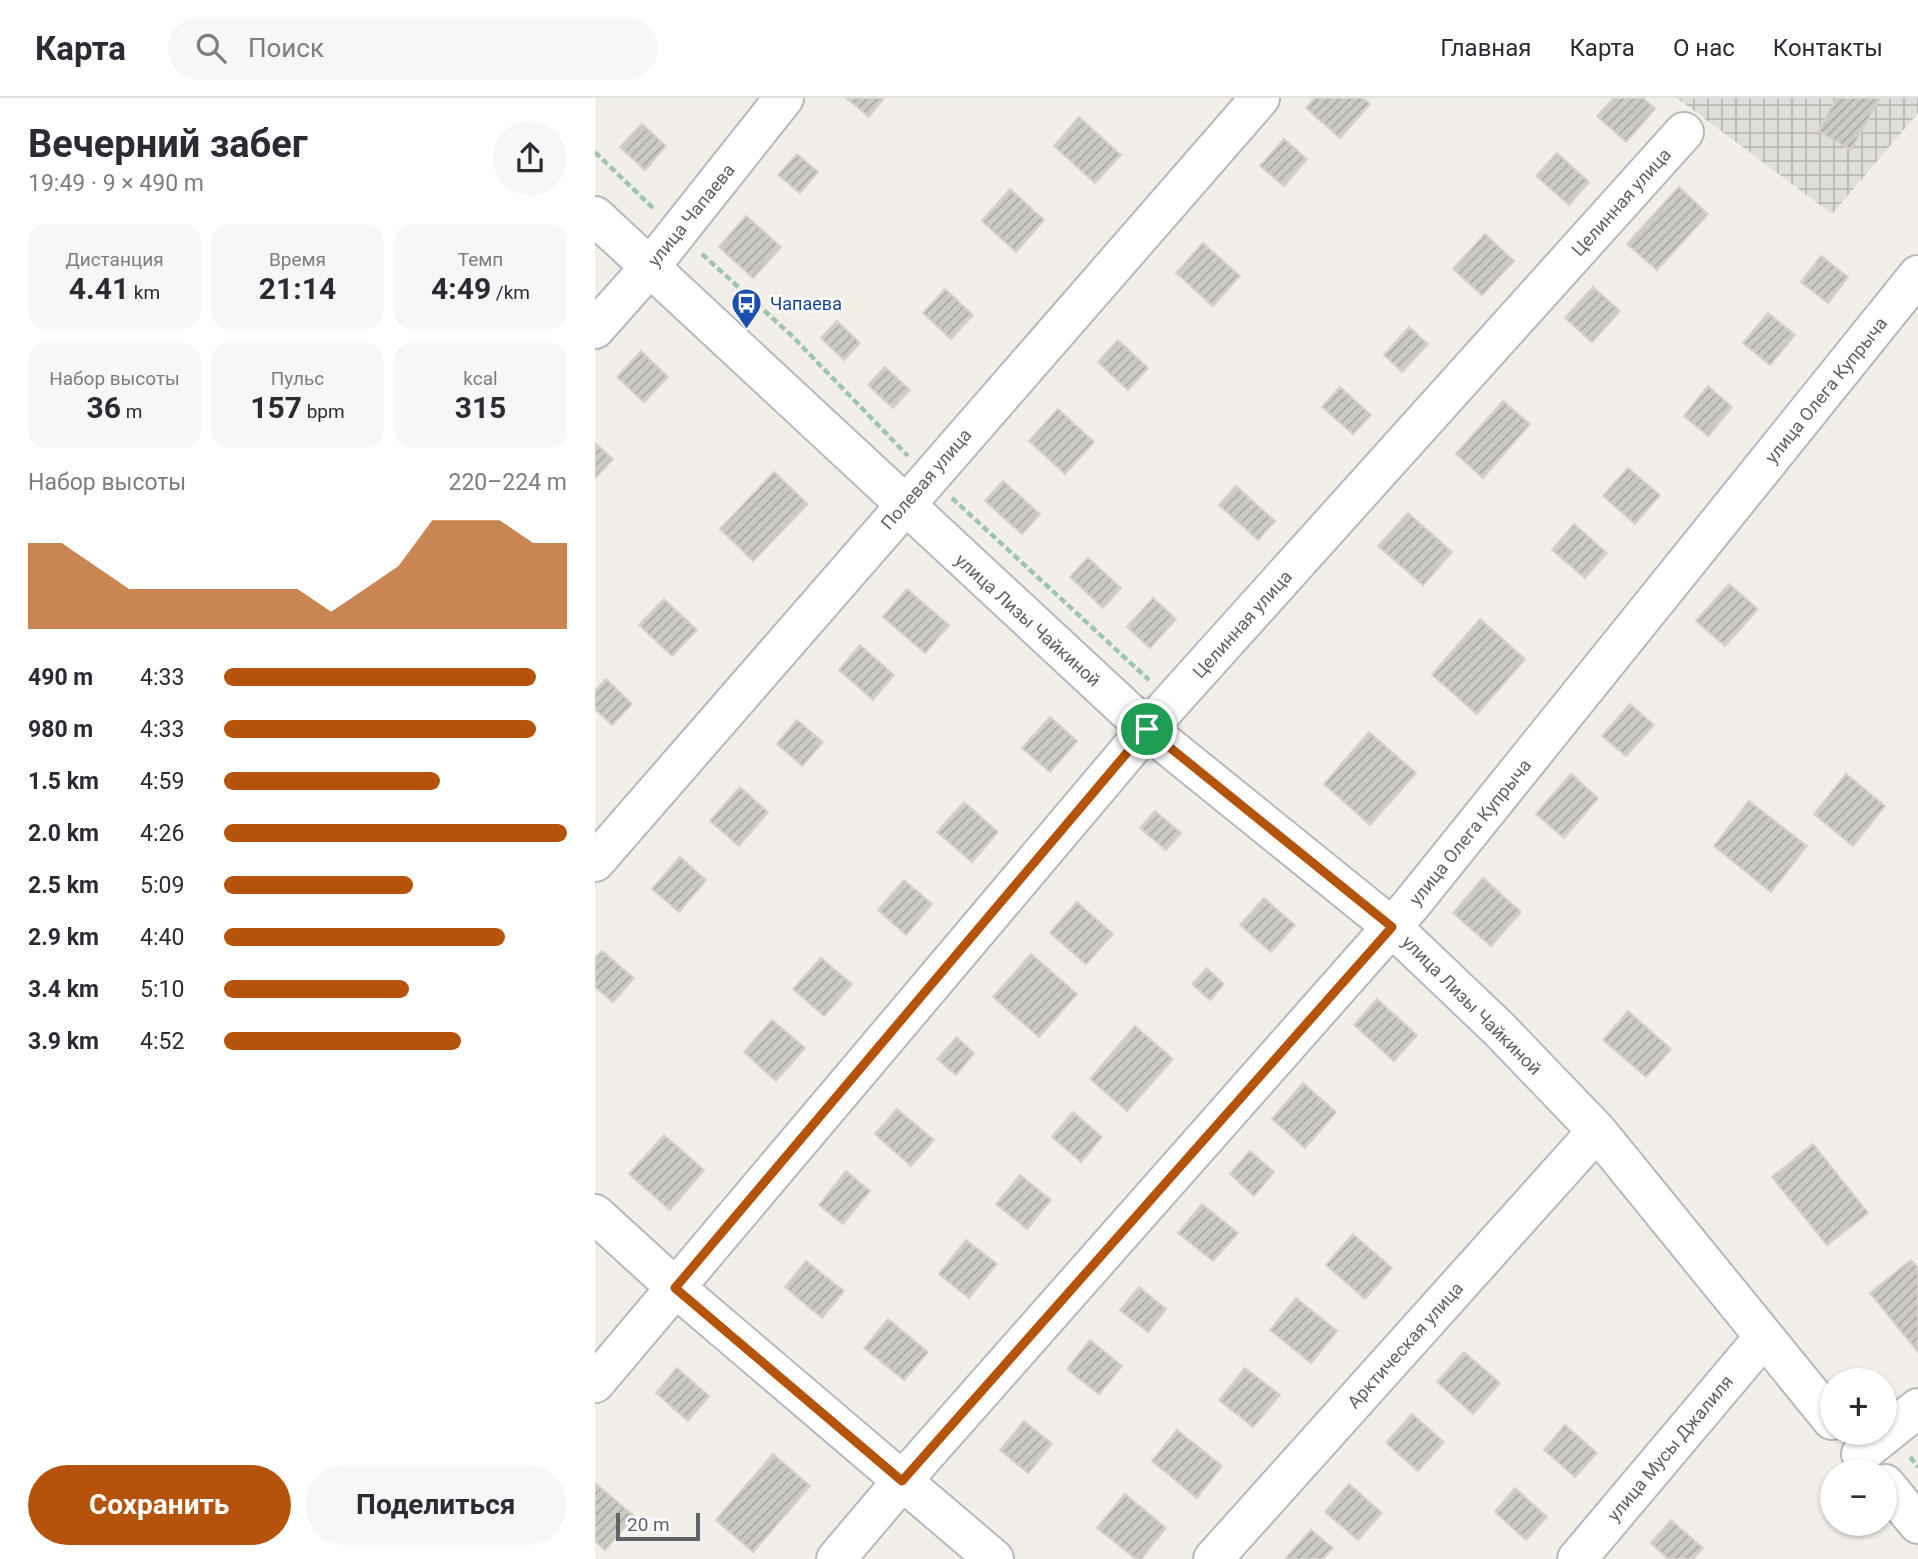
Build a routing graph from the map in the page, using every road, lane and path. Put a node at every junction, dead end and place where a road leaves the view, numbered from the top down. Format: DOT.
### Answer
graph roads {
  1 [pos="784,98"];
  2 [pos="1260,98"];
  3 [pos="1684,132"];
  4 [pos="595,216"];
  5 [pos="650,267"];
  6 [pos="1917,276"];
  7 [pos="595,329"];
  8 [pos="903,506"];
  9 [pos="1147,729"];
  10 [pos="595,862"];
  11 [pos="1392,927"];
  12 [pos="1597,1131"];
  13 [pos="595,1214"];
  14 [pos="675,1288"];
  15 [pos="1764,1337"];
  16 [pos="595,1383"];
  17 [pos="1820,1405"];
  18 [pos="1918,1408"];
  19 [pos="1860,1453"];
  20 [pos="902,1481"];
  21 [pos="1897,1498"];
  22 [pos="1918,1524"];
  23 [pos="836,1559"];
  24 [pos="995,1559"];
  25 [pos="1213,1559"];
  26 [pos="1577,1559"];
  1 -- 5 [label="street, улица Чапаева"];
  2 -- 8 [label="street, Полевая улица"];
  3 -- 9 [label="street, Целинная улица"];
  4 -- 5 [label="street, улица Лизы Чайкиной"];
  5 -- 7 [label="street, улица Чапаева"];
  5 -- 8 [label="street, улица Лизы Чайкиной"];
  6 -- 11 [label="street, улица Олега Купрыча"];
  8 -- 9 [label="street, улица Лизы Чайкиной"];
  8 -- 10 [label="street, Полевая улица"];
  9 -- 11 [label="street, улица Лизы Чайкиной"];
  9 -- 14 [label="street, Целинная улица"];
  11 -- 12 [label="street, улица Лизы Чайкиной"];
  11 -- 20 [label="street, улица Олега Купрыча"];
  12 -- 15 [label="street, улица Лизы Чайкиной"];
  12 -- 25 [label="street, Арктическая улица"];
  13 -- 14 [label="street"];
  14 -- 16 [label="street, Целинная улица"];
  14 -- 20 [label="street"];
  15 -- 17 [label="street, улица Лизы Чайкиной"];
  15 -- 26 [label="street, улица Мусы Джалиля"];
  18 -- 19 [label="street"];
  20 -- 23 [label="street, улица Олега Купрыча"];
  20 -- 24 [label="street"];
  21 -- 22 [label="street"];
}
